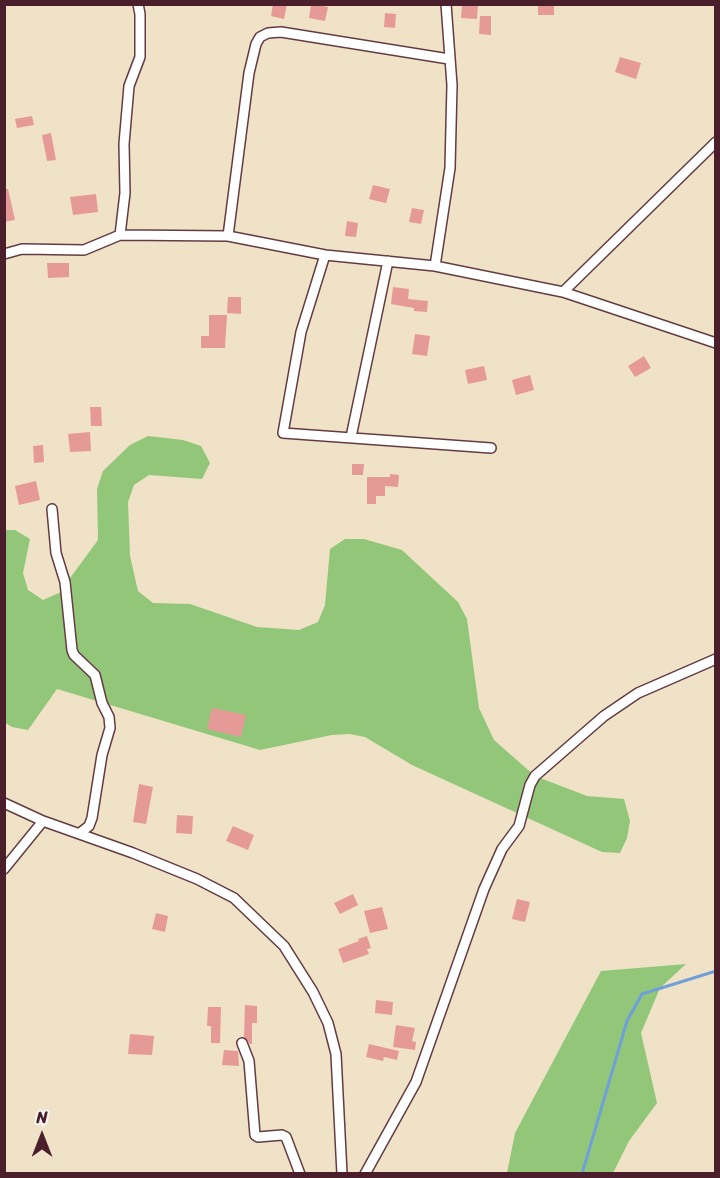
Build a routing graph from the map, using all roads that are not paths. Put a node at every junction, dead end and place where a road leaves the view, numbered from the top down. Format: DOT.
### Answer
graph roads {
  1 [pos="138,4"];
  2 [pos="447,4"];
  3 [pos="449,59"];
  4 [pos="716,142"];
  5 [pos="120,235"];
  6 [pos="228,236"];
  7 [pos="4,254"];
  8 [pos="325,255"];
  9 [pos="388,261"];
  10 [pos="435,266"];
  11 [pos="563,292"];
  12 [pos="716,343"];
  13 [pos="351,437"];
  14 [pos="491,448"];
  15 [pos="52,509"];
  16 [pos="716,659"];
  17 [pos="4,803"];
  18 [pos="43,820"];
  19 [pos="80,833"];
  20 [pos="4,869"];
  21 [pos="242,1043"];
  22 [pos="300,1173"];
  23 [pos="342,1173"];
  24 [pos="365,1173"];
  1 -- 5 [label="street"];
  2 -- 3 [label="street"];
  3 -- 6 [label="street"];
  3 -- 10 [label="street"];
  4 -- 11 [label="street"];
  5 -- 6 [label="street"];
  5 -- 7 [label="street"];
  6 -- 8 [label="street"];
  8 -- 9 [label="street"];
  8 -- 13 [label="street"];
  9 -- 10 [label="street"];
  9 -- 13 [label="street"];
  10 -- 11 [label="street"];
  11 -- 12 [label="street"];
  13 -- 14 [label="street"];
  15 -- 19 [label="street"];
  16 -- 24 [label="street"];
  17 -- 18 [label="street"];
  18 -- 19 [label="street"];
  18 -- 20 [label="street"];
  19 -- 23 [label="street"];
  21 -- 22 [label="street"];
}
